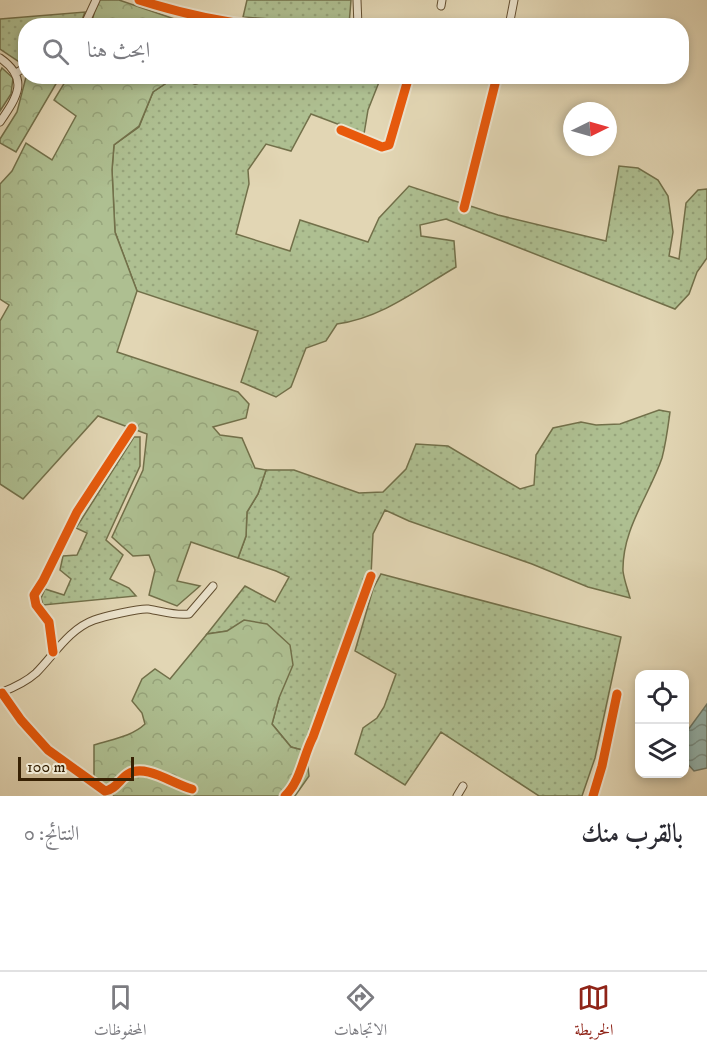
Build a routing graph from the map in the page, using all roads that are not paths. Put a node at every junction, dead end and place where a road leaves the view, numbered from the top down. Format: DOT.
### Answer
graph roads {
  1 [pos="96,0"];
  2 [pos="139,0"];
  3 [pos="357,0"];
  4 [pos="514,0"];
  5 [pos="88,18"];
  6 [pos="204,18"];
  7 [pos="358,18"];
  8 [pos="510,18"];
  9 [pos="0,58"];
  10 [pos="16,73"];
  11 [pos="408,84"];
  12 [pos="495,84"];
  13 [pos="0,122"];
  14 [pos="341,130"];
  15 [pos="464,208"];
  16 [pos="132,428"];
  17 [pos="371,576"];
  18 [pos="213,586"];
  19 [pos="53,652"];
  20 [pos="1,693"];
  21 [pos="617,694"];
  22 [pos="463,786"];
  23 [pos="192,789"];
  24 [pos="285,796"];
  25 [pos="457,796"];
  26 [pos="593,796"];
  1 -- 5 [label="street"];
  2 -- 6 [label="street"];
  3 -- 7 [label="street"];
  4 -- 8 [label="street"];
  9 -- 10 [label="street"];
  10 -- 13 [label="street"];
  11 -- 14 [label="street"];
  12 -- 15 [label="street"];
  16 -- 19 [label="street"];
  17 -- 24 [label="street"];
  18 -- 19 [label="street"];
  19 -- 20 [label="street"];
  20 -- 23 [label="street"];
  21 -- 26 [label="street"];
  22 -- 25 [label="street"];
}
